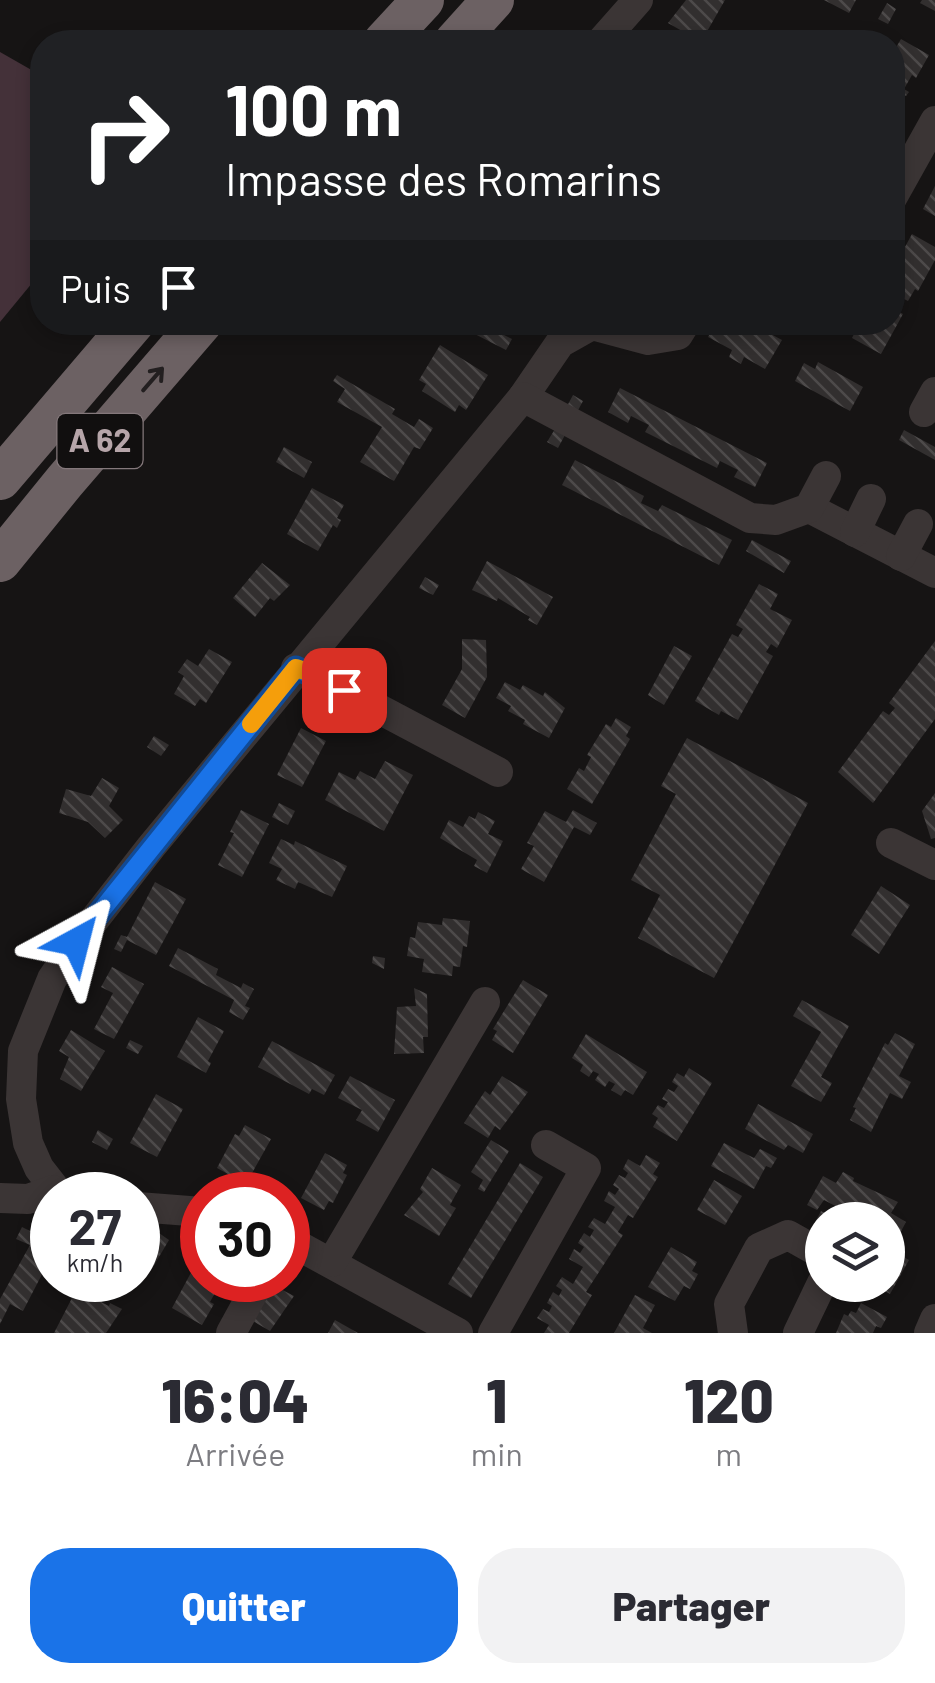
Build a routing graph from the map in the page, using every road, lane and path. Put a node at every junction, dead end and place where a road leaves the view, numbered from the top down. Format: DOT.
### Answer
graph roads {
  1 [pos="422,0"];
  2 [pos="493,0"];
  3 [pos="638,0"];
  4 [pos="395,30"];
  5 [pos="466,30"];
  6 [pos="612,30"];
  7 [pos="935,121"];
  8 [pos="905,175"];
  9 [pos="123,335"];
  10 [pos="191,335"];
  11 [pos="572,335"];
  12 [pos="630,335"];
  13 [pos="679,335"];
  14 [pos="523,396"];
  15 [pos="826,476"];
  16 [pos="0,479"];
  17 [pos="871,500"];
  18 [pos="808,508"];
  19 [pos="918,524"];
  20 [pos="855,532"];
  21 [pos="901,556"];
  22 [pos="0,561"];
  23 [pos="935,573"];
  24 [pos="296,668"];
  25 [pos="498,772"];
  26 [pos="891,844"];
  27 [pos="935,865"];
  28 [pos="485,1002"];
  29 [pos="546,1145"];
  30 [pos="42,1172"];
  31 [pos="0,1198"];
  32 [pos="30,1199"];
  33 [pos="805,1245"];
  34 [pos="310,1251"];
  35 [pos="332,1262"];
  36 [pos="248,1302"];
  37 [pos="813,1302"];
  38 [pos="935,1319"];
  39 [pos="232,1333"];
  40 [pos="458,1333"];
  41 [pos="493,1333"];
  42 [pos="733,1333"];
  43 [pos="798,1333"];
  44 [pos="929,1333"];
  1 -- 4 [label="highway"];
  2 -- 5 [label="highway"];
  3 -- 6 [label="street"];
  7 -- 8 [label="street"];
  9 -- 16 [label="highway, A 62"];
  22 -- 10 [label="highway, A 62, one-way"];
  11 -- 14 [label="street"];
  12 -- 13 [label="street"];
  14 -- 18 [label="street"];
  14 -- 24 [label="street"];
  15 -- 18 [label="street"];
  17 -- 20 [label="street"];
  18 -- 20 [label="street"];
  19 -- 21 [label="street"];
  20 -- 21 [label="street"];
  21 -- 23 [label="street"];
  24 -- 25 [label="street"];
  24 -- 30 [label="street"];
  26 -- 27 [label="street"];
  28 -- 35 [label="street"];
  29 -- 41 [label="street"];
  31 -- 32 [label="street"];
  33 -- 42 [label="street"];
  34 -- 35 [label="street"];
  35 -- 40 [label="street"];
  36 -- 39 [label="street"];
  37 -- 43 [label="street"];
  38 -- 44 [label="street"];
}
